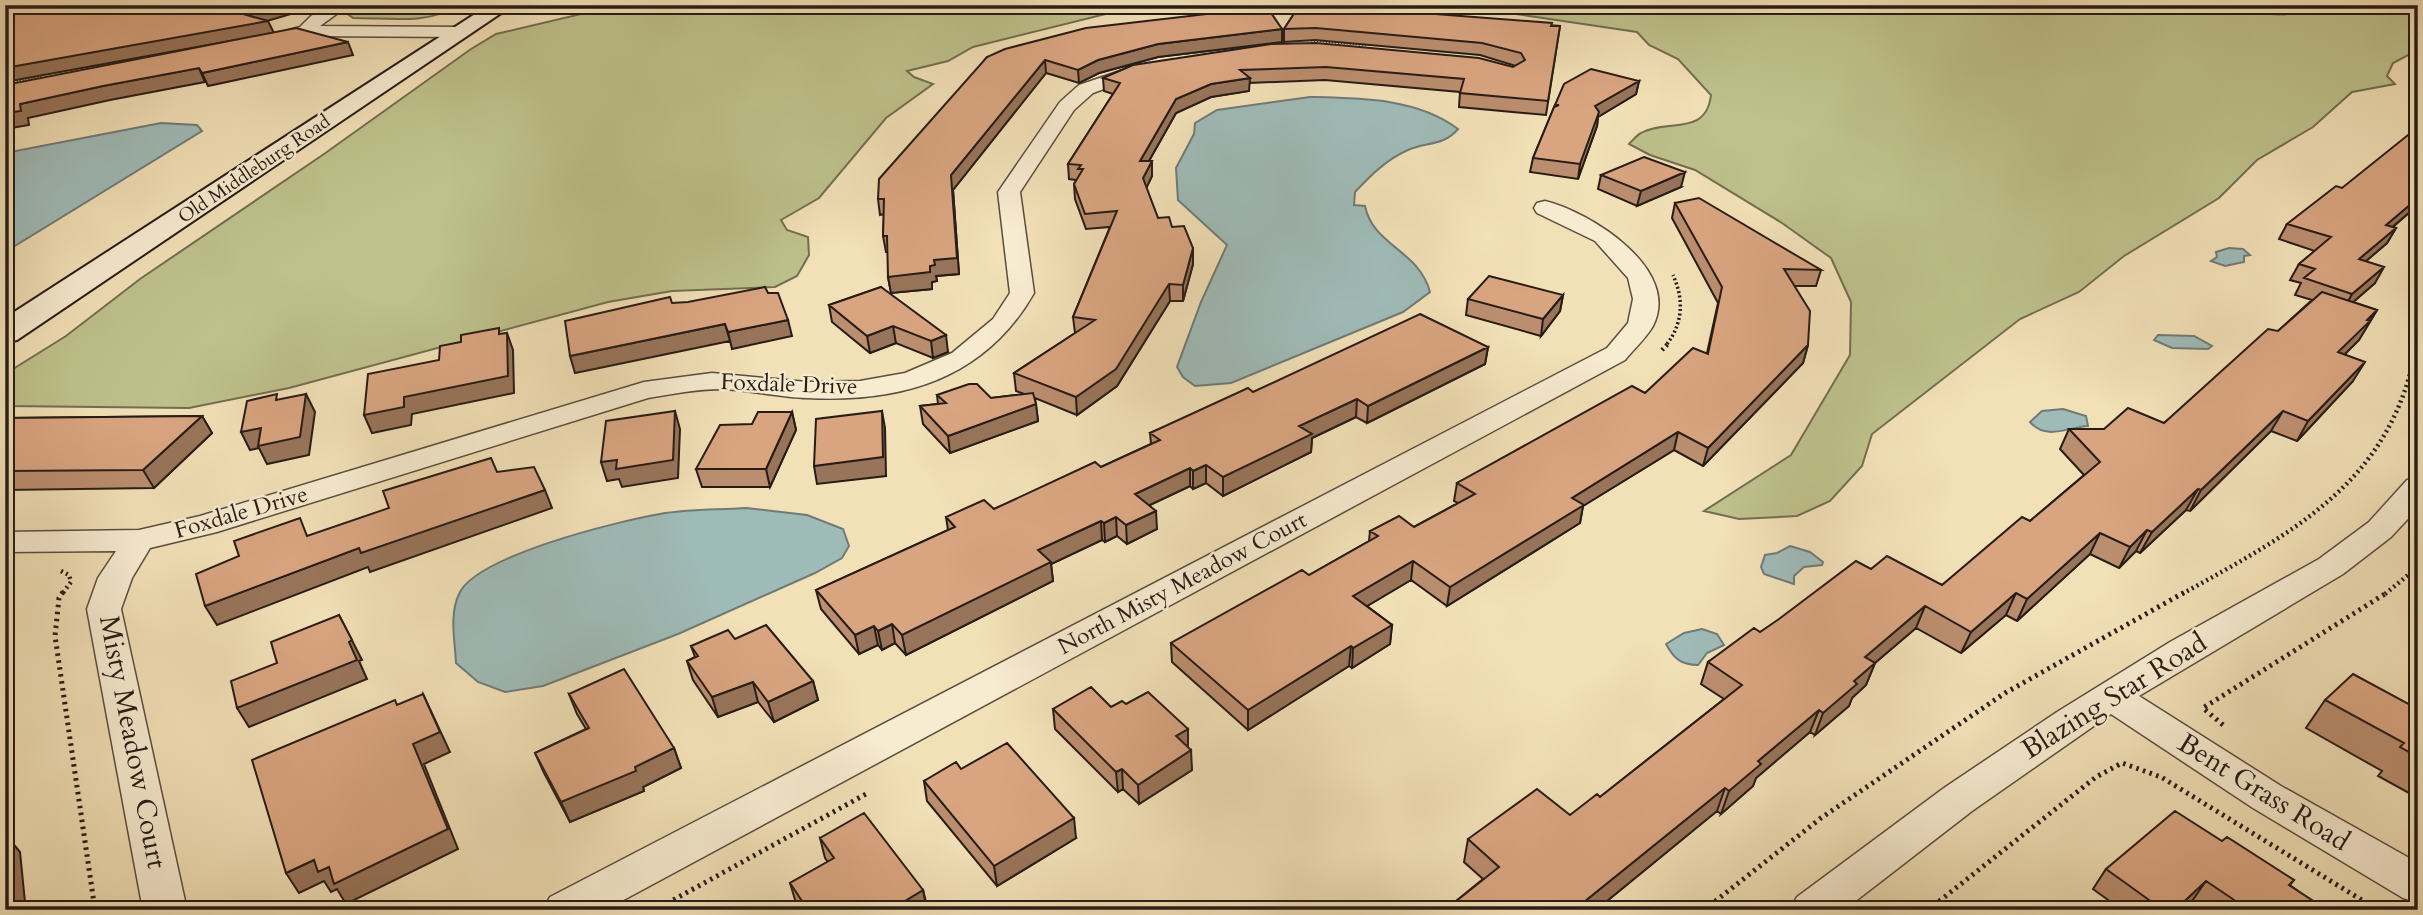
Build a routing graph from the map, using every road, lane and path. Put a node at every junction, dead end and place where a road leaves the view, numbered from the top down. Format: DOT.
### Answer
graph roads {
  1 [pos="341,5"];
  2 [pos="503,5"];
  3 [pos="306,31"];
  4 [pos="462,32"];
  5 [pos="1300,40"];
  6 [pos="256,44"];
  7 [pos="1378,46"];
  8 [pos="1163,64"];
  9 [pos="46,77"];
  10 [pos="5,84"];
  11 [pos="1545,208"];
  12 [pos="5,333"];
  13 [pos="2418,336"];
  14 [pos="2413,505"];
  15 [pos="139,540"];
  16 [pos="5,542"];
  17 [pos="2418,567"];
  18 [pos="51,570"];
  19 [pos="2112,696"];
  20 [pos="2233,732"];
  21 [pos="2418,885"];
  22 [pos="95,910"];
  23 [pos="165,910"];
  24 [pos="565,910"];
  25 [pos="1704,910"];
  26 [pos="1812,910"];
  27 [pos="1928,910"];
  28 [pos="2378,910"];
  1 -- 3 [label="street"];
  2 -- 4 [label="main road, Old Middleburg Road"];
  3 -- 4 [label="street"];
  3 -- 6 [label="street"];
  4 -- 12 [label="main road, Old Middleburg Road"];
  5 -- 7 [label="path"];
  8 -- 15 [label="street, Foxdale Drive"];
  9 -- 10 [label="path"];
  11 -- 24 [label="street, North Misty Meadow Court"];
  13 -- 25 [label="path"];
  14 -- 19 [label="street, Blazing Star Road"];
  15 -- 16 [label="street, Foxdale Drive"];
  15 -- 23 [label="street, Misty Meadow Court"];
  17 -- 20 [label="path"];
  18 -- 22 [label="path"];
  19 -- 21 [label="street, Bent Grass Road"];
  19 -- 26 [label="street, Blazing Star Road"];
  27 -- 28 [label="path"];
}
